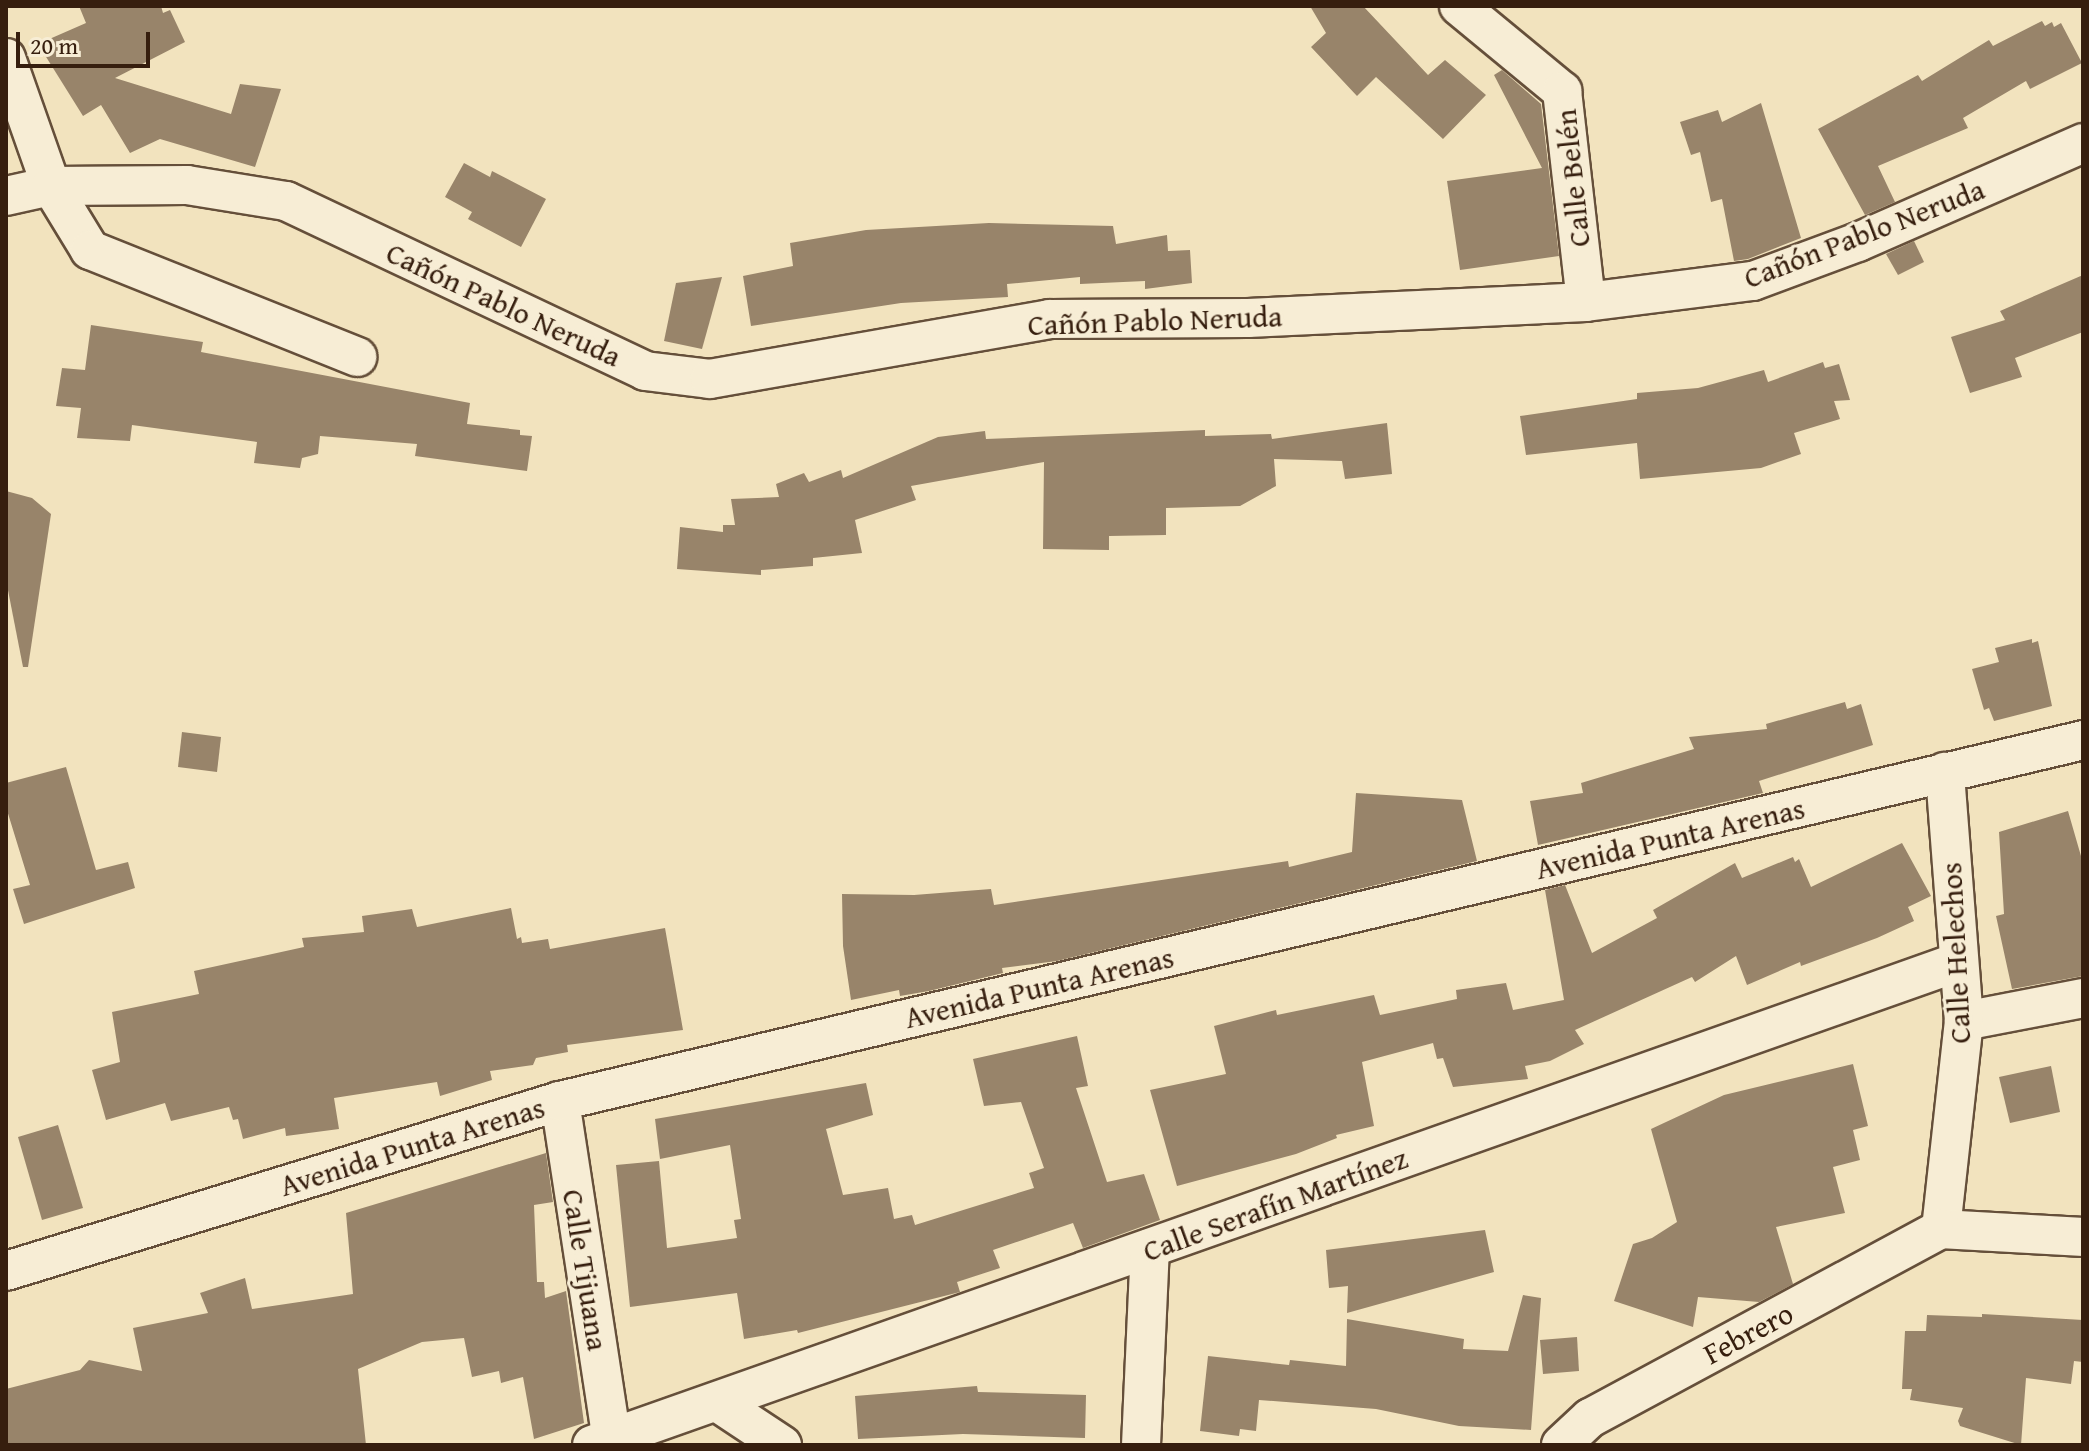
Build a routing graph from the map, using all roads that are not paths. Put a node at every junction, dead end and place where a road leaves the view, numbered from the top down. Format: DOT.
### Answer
graph roads {
  1 [pos="1459,6"];
  2 [pos="6,58"];
  3 [pos="2083,143"];
  4 [pos="51,186"];
  5 [pos="6,196"];
  6 [pos="1586,302"];
  7 [pos="357,357"];
  8 [pos="2083,740"];
  9 [pos="1945,772"];
  10 [pos="1958,962"];
  11 [pos="2083,998"];
  12 [pos="1964,1021"];
  13 [pos="560,1101"];
  14 [pos="1941,1229"];
  15 [pos="2083,1237"];
  16 [pos="1150,1248"];
  17 [pos="6,1271"];
  18 [pos="717,1402"];
  19 [pos="602,1442"];
  20 [pos="782,1445"];
  21 [pos="1141,1445"];
  22 [pos="1561,1445"];
  1 -- 6 [label="street, Calle Belén"];
  2 -- 4 [label="street"];
  3 -- 6 [label="street, Cañón Pablo Neruda"];
  4 -- 5 [label="street, Cañón Pablo Neruda"];
  4 -- 6 [label="street, Cañón Pablo Neruda"];
  4 -- 7 [label="street"];
  8 -- 9 [label="street, Avenida Punta Arenas"];
  9 -- 10 [label="street, Calle Helechos"];
  9 -- 13 [label="street, Avenida Punta Arenas"];
  10 -- 12 [label="street, Calle Helechos"];
  10 -- 16 [label="street, Calle Serafín Martínez"];
  11 -- 12 [label="street"];
  12 -- 14 [label="street, Calle Helechos"];
  13 -- 17 [label="street, Avenida Punta Arenas"];
  13 -- 19 [label="street, Calle Tijuana"];
  14 -- 15 [label="street"];
  14 -- 22 [label="street, Febrero"];
  16 -- 18 [label="street, Calle Serafín Martínez"];
  16 -- 21 [label="street"];
  18 -- 19 [label="street, Calle Serafín Martínez"];
  18 -- 20 [label="street"];
}
